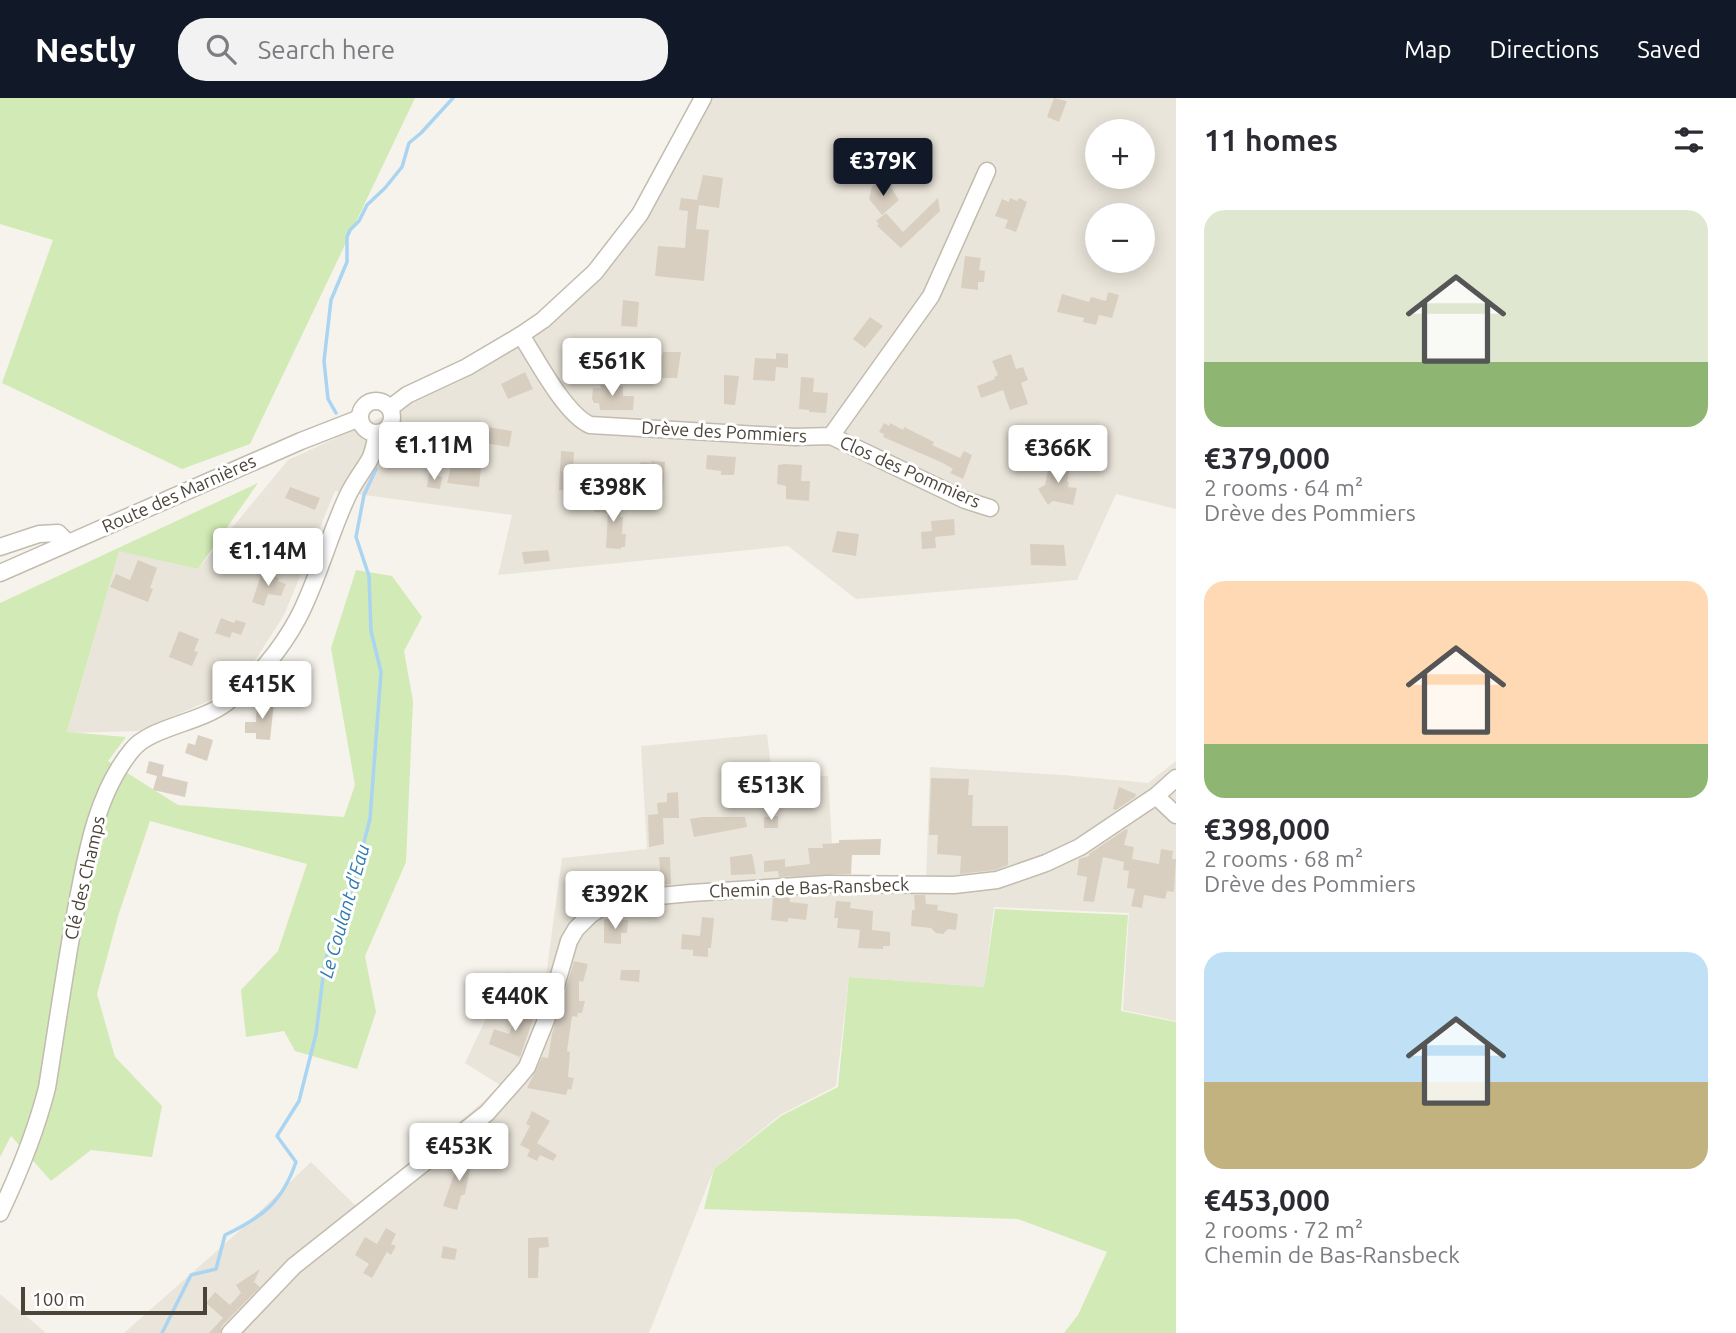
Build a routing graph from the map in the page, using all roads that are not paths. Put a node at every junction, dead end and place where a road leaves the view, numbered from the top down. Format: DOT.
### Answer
graph roads {
  1 [pos="704,98"];
  2 [pos="987,170"];
  3 [pos="521,335"];
  4 [pos="390,408"];
  5 [pos="360,418"];
  6 [pos="377,433"];
  7 [pos="831,436"];
  8 [pos="990,508"];
  9 [pos="68,543"];
  10 [pos="0,547"];
  11 [pos="0,573"];
  12 [pos="1176,778"];
  13 [pos="1156,796"];
  14 [pos="1176,815"];
  15 [pos="0,1213"];
  16 [pos="230,1333"];
  1 -- 3 [label="street, Route des Marnières"];
  2 -- 7 [label="street, Drève des Pommiers"];
  3 -- 4 [label="street, Route des Marnières"];
  3 -- 7 [label="street, Drève des Pommiers"];
  4 -- 5 [label="street, Route des Marnières"];
  4 -- 6 [label="street, Route des Marnières"];
  5 -- 6 [label="street"];
  5 -- 9 [label="street, Route des Marnières"];
  6 -- 15 [label="street, Clé des Champs"];
  7 -- 8 [label="street, Clos des Pommiers"];
  9 -- 10 [label="street"];
  9 -- 11 [label="street, Route des Marnières"];
  12 -- 13 [label="street, Chemin de Bas-Ransbeck"];
  13 -- 14 [label="street"];
  13 -- 16 [label="street, Chemin de Bas-Ransbeck"];
}
